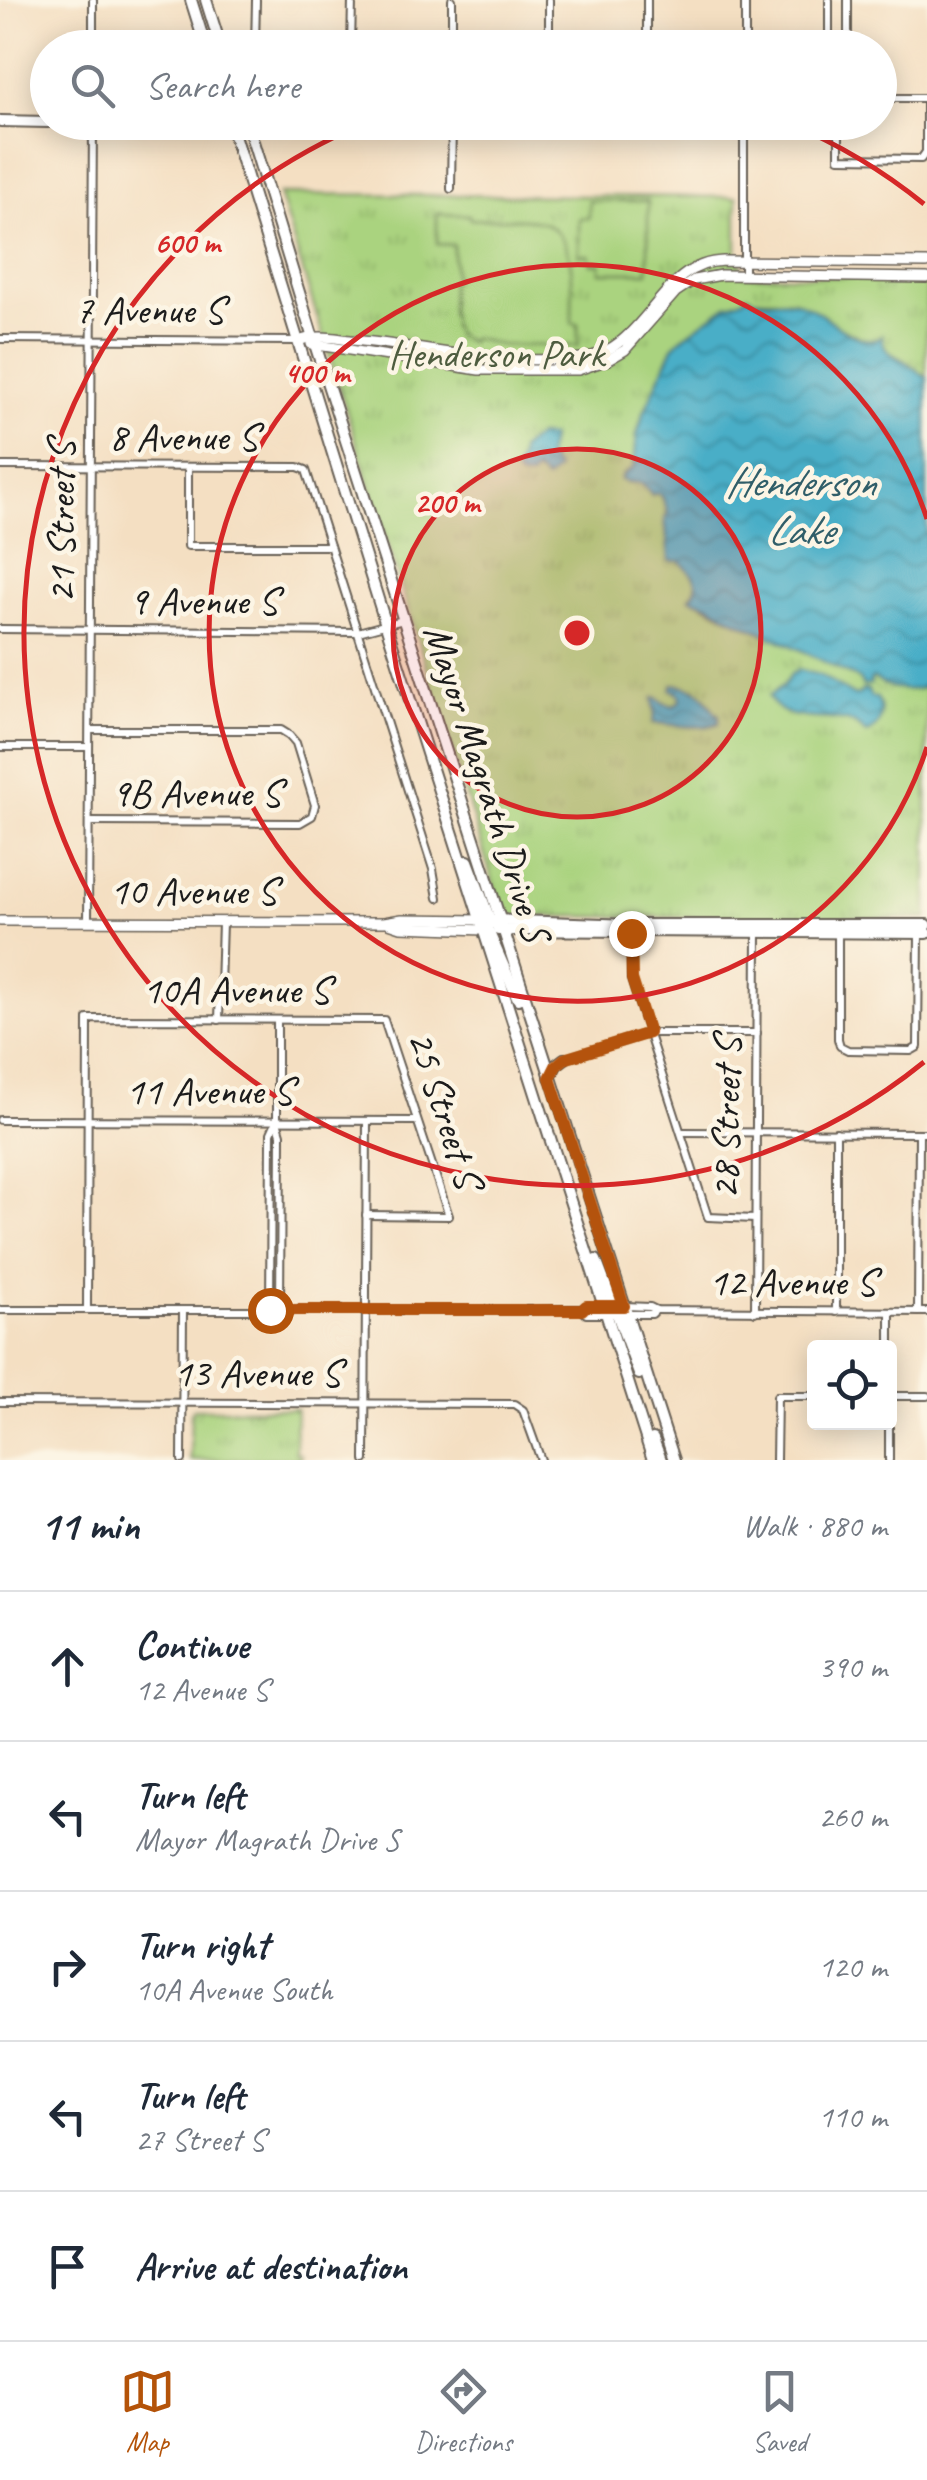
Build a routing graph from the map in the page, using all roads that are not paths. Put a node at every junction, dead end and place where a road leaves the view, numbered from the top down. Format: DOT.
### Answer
graph roads {
  1 [pos="93,0"];
  2 [pos="192,0"];
  3 [pos="206,0"];
  4 [pos="256,0"];
  5 [pos="352,0"];
  6 [pos="452,0"];
  7 [pos="549,0"];
  8 [pos="647,0"];
  9 [pos="745,0"];
  10 [pos="829,0"];
  11 [pos="848,0"];
  12 [pos="92,30"];
  13 [pos="201,30"];
  14 [pos="216,30"];
  15 [pos="256,30"];
  16 [pos="351,30"];
  17 [pos="452,30"];
  18 [pos="549,30"];
  19 [pos="647,30"];
  20 [pos="745,30"];
  21 [pos="829,30"];
  22 [pos="848,30"];
  23 [pos="897,98"];
  24 [pos="926,98"];
  25 [pos="0,121"];
  26 [pos="30,122"];
  27 [pos="92,140"];
  28 [pos="236,140"];
  29 [pos="252,140"];
  30 [pos="452,140"];
  31 [pos="744,140"];
  32 [pos="839,140"];
  33 [pos="451,188"];
  34 [pos="744,262"];
  35 [pos="927,262"];
  36 [pos="744,276"];
  37 [pos="927,278"];
  38 [pos="0,339"];
  39 [pos="91,340"];
  40 [pos="314,340"];
  41 [pos="299,341"];
  42 [pos="0,466"];
  43 [pos="90,466"];
  44 [pos="188,467"];
  45 [pos="306,470"];
  46 [pos="330,546"];
  47 [pos="403,620"];
  48 [pos="386,625"];
  49 [pos="0,630"];
  50 [pos="91,630"];
  51 [pos="358,632"];
  52 [pos="90,730"];
  53 [pos="0,747"];
  54 [pos="90,747"];
  55 [pos="89,822"];
  56 [pos="438,898"];
  57 [pos="0,920"];
  58 [pos="88,921"];
  59 [pos="222,922"];
  60 [pos="491,925"];
  61 [pos="631,929"];
  62 [pos="756,929"];
  63 [pos="838,929"];
  64 [pos="923,929"];
  65 [pos="220,1020"];
  66 [pos="277,1020"];
  67 [pos="384,1020"];
  68 [pos="649,1033"];
  69 [pos="757,1033"];
  70 [pos="543,1054"];
  71 [pos="564,1059"];
  72 [pos="550,1078"];
  73 [pos="0,1120"];
  74 [pos="87,1120"];
  75 [pos="277,1121"];
  76 [pos="366,1121"];
  77 [pos="418,1121"];
  78 [pos="681,1132"];
  79 [pos="756,1132"];
  80 [pos="836,1132"];
  81 [pos="923,1133"];
  82 [pos="366,1215"];
  83 [pos="755,1219"];
  84 [pos="0,1310"];
  85 [pos="86,1310"];
  86 [pos="183,1310"];
  87 [pos="270,1310"];
  88 [pos="280,1310"];
  89 [pos="366,1310"];
  90 [pos="616,1310"];
  91 [pos="755,1312"];
  92 [pos="836,1312"];
  93 [pos="890,1312"];
  94 [pos="923,1312"];
  95 [pos="890,1340"];
  96 [pos="807,1396"];
  97 [pos="897,1396"];
  98 [pos="927,1396"];
  99 [pos="0,1402"];
  100 [pos="182,1402"];
  101 [pos="635,1402"];
  102 [pos="365,1404"];
  103 [pos="890,1430"];
  104 [pos="182,1460"];
  105 [pos="365,1460"];
  106 [pos="541,1460"];
  107 [pos="654,1460"];
  108 [pos="661,1460"];
  109 [pos="674,1460"];
  110 [pos="776,1460"];
  111 [pos="889,1460"];
  1 -- 12 [label="street"];
  2 -- 13 [label="main road"];
  3 -- 14 [label="main road"];
  4 -- 15 [label="street"];
  5 -- 16 [label="street"];
  6 -- 17 [label="street"];
  7 -- 18 [label="street"];
  8 -- 19 [label="street"];
  9 -- 20 [label="street"];
  10 -- 21 [label="street"];
  11 -- 22 [label="street"];
  23 -- 24 [label="street"];
  24 -- 32 [label="street"];
  25 -- 26 [label="main road"];
  27 -- 39 [label="street, 21 Street S"];
  28 -- 41 [label="main road, Mayor Magrath Drive S"];
  29 -- 40 [label="main road, Mayor Magrath Drive S"];
  30 -- 33 [label="street"];
  31 -- 34 [label="street"];
  34 -- 35 [label="street"];
  34 -- 36 [label="street"];
  34 -- 40 [label="street"];
  36 -- 37 [label="street"];
  36 -- 40 [label="street"];
  38 -- 39 [label="street, 7 Avenue S"];
  39 -- 41 [label="street, 7 Avenue S"];
  39 -- 43 [label="street, 21 Street S"];
  40 -- 41 [label="street"];
  40 -- 47 [label="main road, Mayor Magrath Drive S"];
  41 -- 48 [label="main road, Mayor Magrath Drive S"];
  42 -- 43 [label="street, 8 Avenue S"];
  43 -- 44 [label="street, 8 Avenue S"];
  43 -- 50 [label="street, 21 Street S"];
  44 -- 45 [label="street, 8 Avenue S"];
  44 -- 46 [label="street"];
  45 -- 46 [label="street, Mayor Magrath Drive S"];
  46 -- 51 [label="street, Mayor Magrath Drive S"];
  47 -- 48 [label="street, 9 Avenue S"];
  47 -- 60 [label="main road, Mayor Magrath Drive S"];
  48 -- 51 [label="street, 9 Avenue S"];
  48 -- 60 [label="main road, Mayor Magrath Drive S"];
  49 -- 50 [label="street, 9 Avenue S"];
  50 -- 51 [label="street, 9 Avenue S"];
  50 -- 52 [label="street, 21 Street S"];
  51 -- 56 [label="street, Mayor Magrath Drive S"];
  52 -- 54 [label="street, 21 Street S"];
  52 -- 55 [label="street, 9B Avenue S"];
  53 -- 54 [label="street"];
  54 -- 55 [label="street, 21 Street S"];
  55 -- 58 [label="street, 21 Street S"];
  57 -- 58 [label="street, 10 Avenue S"];
  58 -- 59 [label="street, 10 Avenue S"];
  59 -- 60 [label="street, 10 Avenue S"];
  59 -- 65 [label="street"];
  60 -- 61 [label="main road"];
  60 -- 70 [label="main road, Mayor Magrath Drive S"];
  60 -- 90 [label="main road, Mayor Magrath Drive S"];
  61 -- 62 [label="main road"];
  61 -- 68 [label="street"];
  62 -- 63 [label="main road"];
  62 -- 69 [label="street, 28 Street S"];
  63 -- 64 [label="main road"];
  63 -- 64 [label="street"];
  65 -- 66 [label="street, 10A Avenue S"];
  65 -- 74 [label="street, 10A Avenue S"];
  66 -- 67 [label="street, 10A Avenue S"];
  66 -- 75 [label="street"];
  67 -- 77 [label="street, 25 Street S"];
  68 -- 69 [label="street"];
  68 -- 71 [label="street"];
  68 -- 78 [label="street"];
  69 -- 79 [label="street, 28 Street S"];
  70 -- 71 [label="main road"];
  70 -- 72 [label="main road, Mayor Magrath Drive S"];
  71 -- 72 [label="main road"];
  72 -- 90 [label="main road, Mayor Magrath Drive S"];
  73 -- 74 [label="street, 11 Avenue S"];
  74 -- 75 [label="street, 11 Avenue S"];
  74 -- 85 [label="street"];
  75 -- 76 [label="street, 11 Avenue S"];
  75 -- 87 [label="street"];
  75 -- 88 [label="street"];
  76 -- 77 [label="street, 11 Avenue S"];
  76 -- 82 [label="street"];
  77 -- 82 [label="street, 25 Street S"];
  78 -- 79 [label="street"];
  78 -- 83 [label="street"];
  79 -- 80 [label="street"];
  79 -- 83 [label="street, 28 Street S"];
  80 -- 81 [label="street"];
  80 -- 92 [label="street"];
  81 -- 94 [label="street"];
  82 -- 89 [label="street"];
  83 -- 91 [label="street, 28 Street S"];
  84 -- 85 [label="street, 12 Avenue S"];
  85 -- 86 [label="street, 12 Avenue S"];
  86 -- 87 [label="street, 12 Avenue S"];
  86 -- 100 [label="street"];
  87 -- 88 [label="street, 12 Avenue S"];
  88 -- 89 [label="street, 12 Avenue S"];
  89 -- 90 [label="street, 12 Avenue S"];
  89 -- 102 [label="street"];
  90 -- 91 [label="street, 12 Avenue S"];
  90 -- 101 [label="main road, Mayor Magrath Drive S"];
  90 -- 109 [label="main road, Mayor Magrath Drive S"];
  91 -- 92 [label="street, 12 Avenue S"];
  92 -- 93 [label="street, 12 Avenue S"];
  93 -- 94 [label="street, 12 Avenue S"];
  93 -- 95 [label="street"];
  96 -- 110 [label="street"];
  97 -- 98 [label="street"];
  99 -- 100 [label="street, 13 Avenue S"];
  100 -- 102 [label="street, 13 Avenue S"];
  100 -- 104 [label="street"];
  101 -- 107 [label="main road, Mayor Magrath Drive S"];
  101 -- 108 [label="main road"];
  102 -- 105 [label="street"];
  102 -- 106 [label="street, 13 Avenue S"];
  103 -- 111 [label="street"];
}
